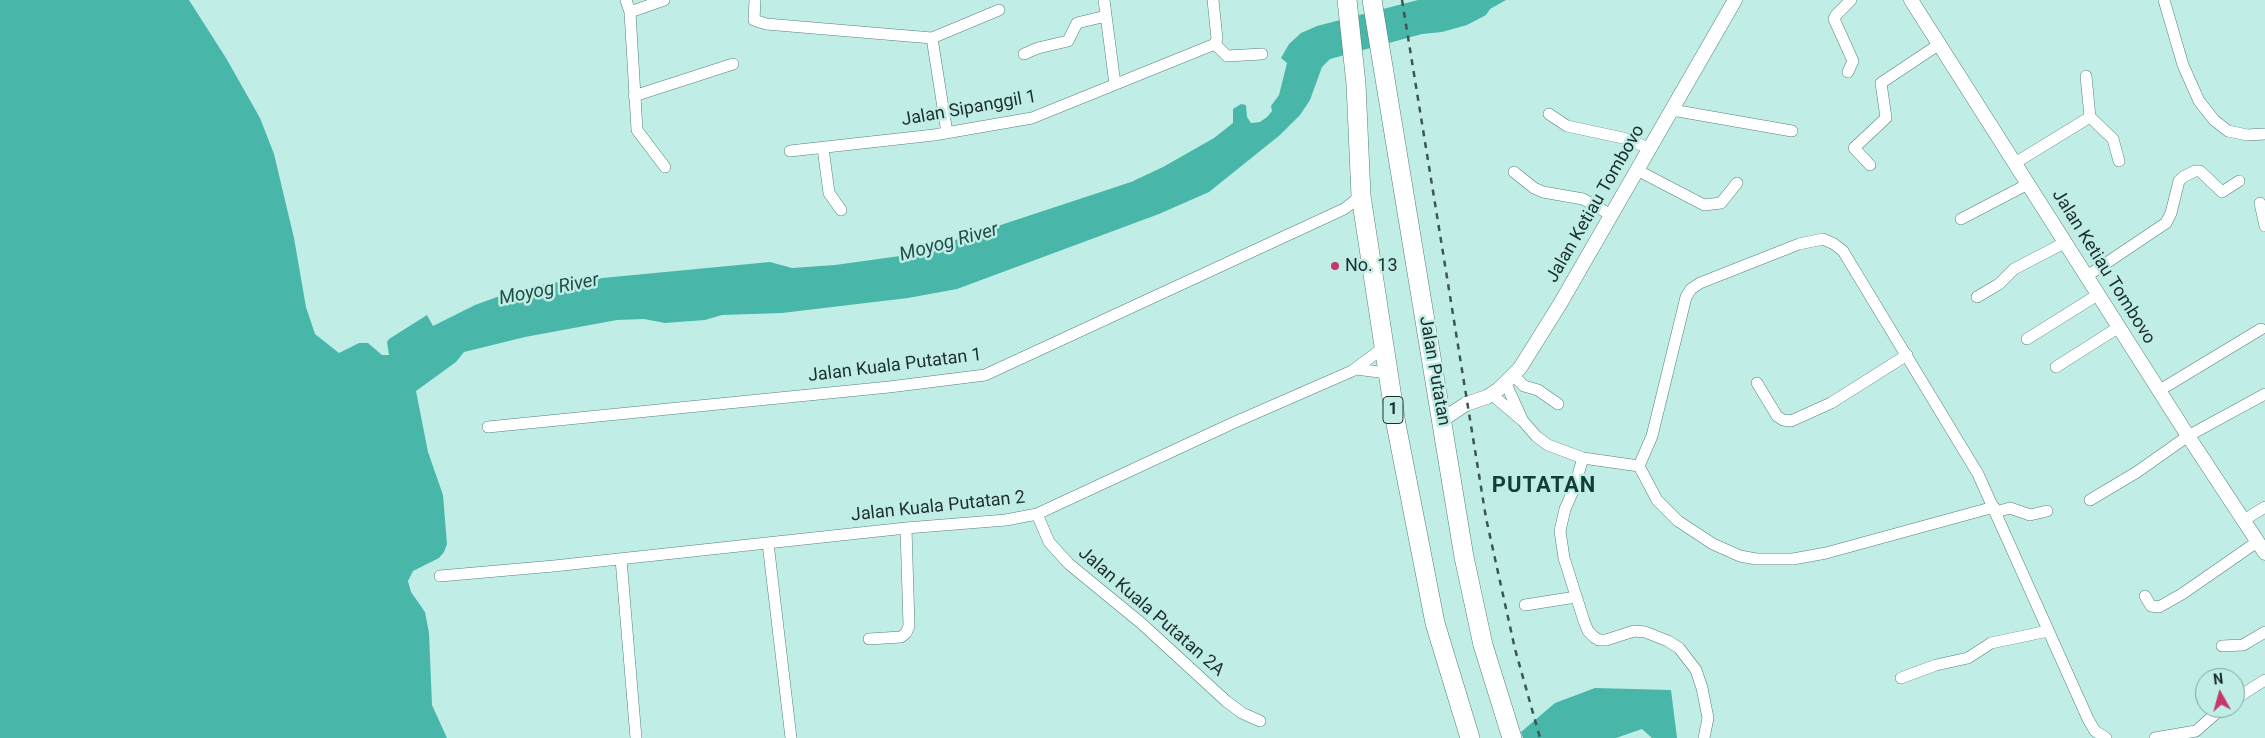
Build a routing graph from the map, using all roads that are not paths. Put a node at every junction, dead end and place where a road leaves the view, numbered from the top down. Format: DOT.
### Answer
graph roads {
  1 [pos="626,0"];
  2 [pos="664,0"];
  3 [pos="755,0"];
  4 [pos="1104,0"];
  5 [pos="1213,0"];
  6 [pos="1851,0"];
  7 [pos="1911,0"];
  8 [pos="2164,0"];
  9 [pos="1733,1"];
  10 [pos="1373,2"];
  11 [pos="1347,3"];
  12 [pos="999,10"];
  13 [pos="630,12"];
  14 [pos="1106,16"];
  15 [pos="932,38"];
  16 [pos="1215,44"];
  17 [pos="1938,45"];
  18 [pos="1024,54"];
  19 [pos="1262,54"];
  20 [pos="733,64"];
  21 [pos="1848,72"];
  22 [pos="2086,76"];
  23 [pos="1115,84"];
  24 [pos="634,96"];
  25 [pos="1672,110"];
  26 [pos="1549,114"];
  27 [pos="2090,117"];
  28 [pos="1792,131"];
  29 [pos="947,133"];
  30 [pos="2265,134"];
  31 [pos="823,148"];
  32 [pos="1649,148"];
  33 [pos="790,151"];
  34 [pos="2119,161"];
  35 [pos="2016,163"];
  36 [pos="1870,165"];
  37 [pos="665,167"];
  38 [pos="1637,170"];
  39 [pos="1514,172"];
  40 [pos="2239,181"];
  41 [pos="1737,183"];
  42 [pos="2028,184"];
  43 [pos="1361,196"];
  44 [pos="2260,203"];
  45 [pos="841,210"];
  46 [pos="1332,213"];
  47 [pos="1610,216"];
  48 [pos="1364,218"];
  49 [pos="1961,219"];
  50 [pos="2265,226"];
  51 [pos="2066,242"];
  52 [pos="2087,276"];
  53 [pos="2099,294"];
  54 [pos="1978,297"];
  55 [pos="2119,327"];
  56 [pos="2261,329"];
  57 [pos="2027,339"];
  58 [pos="1383,348"];
  59 [pos="1907,355"];
  60 [pos="2056,367"];
  61 [pos="1356,369"];
  62 [pos="1387,372"];
  63 [pos="1510,380"];
  64 [pos="1757,383"];
  65 [pos="2160,390"];
  66 [pos="1491,394"];
  67 [pos="2265,394"];
  68 [pos="1438,395"];
  69 [pos="1466,404"];
  70 [pos="1558,404"];
  71 [pos="1442,420"];
  72 [pos="1523,421"];
  73 [pos="488,427"];
  74 [pos="2188,436"];
  75 [pos="1583,458"];
  76 [pos="1638,466"];
  77 [pos="2090,500"];
  78 [pos="2265,508"];
  79 [pos="1995,509"];
  80 [pos="2047,511"];
  81 [pos="1037,514"];
  82 [pos="2244,520"];
  83 [pos="906,528"];
  84 [pos="768,543"];
  85 [pos="2261,548"];
  86 [pos="621,559"];
  87 [pos="440,576"];
  88 [pos="2145,596"];
  89 [pos="1576,597"];
  90 [pos="1524,606"];
  91 [pos="2048,631"];
  92 [pos="2265,632"];
  93 [pos="869,639"];
  94 [pos="2222,646"];
  95 [pos="1901,678"];
  96 [pos="2265,680"];
  97 [pos="2245,693"];
  98 [pos="2211,718"];
  99 [pos="1260,721"];
  100 [pos="1509,729"];
  101 [pos="1468,734"];
  102 [pos="2091,734"];
  103 [pos="2173,737"];
  104 [pos="636,738"];
  105 [pos="791,738"];
  106 [pos="1704,738"];
  107 [pos="2106,738"];
  108 [pos="2155,738"];
  1 -- 13 [label="street"];
  2 -- 13 [label="street"];
  3 -- 15 [label="street"];
  4 -- 14 [label="street"];
  5 -- 16 [label="street"];
  6 -- 21 [label="street"];
  7 -- 17 [label="street, Jalan Ketiau Tombovo"];
  8 -- 30 [label="street"];
  9 -- 25 [label="street, Jalan Ketiau Tombovo"];
  10 -- 68 [label="highway, Jalan Putatan"];
  11 -- 43 [label="highway, 1"];
  12 -- 15 [label="street"];
  13 -- 24 [label="street"];
  14 -- 18 [label="street"];
  14 -- 23 [label="street"];
  15 -- 29 [label="street"];
  16 -- 19 [label="street"];
  16 -- 23 [label="street, Jalan Sipanggil 1"];
  17 -- 35 [label="street, Jalan Ketiau Tombovo"];
  17 -- 36 [label="street"];
  20 -- 24 [label="street"];
  22 -- 27 [label="street"];
  23 -- 29 [label="street, Jalan Sipanggil 1"];
  24 -- 37 [label="street"];
  25 -- 28 [label="street"];
  25 -- 32 [label="street, Jalan Ketiau Tombovo"];
  26 -- 32 [label="street"];
  27 -- 34 [label="street"];
  27 -- 35 [label="street"];
  29 -- 31 [label="street, Jalan Sipanggil 1"];
  31 -- 33 [label="street, Jalan Sipanggil 1"];
  31 -- 45 [label="street"];
  32 -- 38 [label="street, Jalan Ketiau Tombovo"];
  35 -- 42 [label="street, Jalan Ketiau Tombovo"];
  38 -- 41 [label="street"];
  38 -- 47 [label="street, Jalan Ketiau Tombovo"];
  39 -- 47 [label="street"];
  40 -- 52 [label="street"];
  42 -- 49 [label="street"];
  42 -- 51 [label="street, Jalan Ketiau Tombovo"];
  43 -- 46 [label="street, Jalan Kuala Putatan 1"];
  43 -- 48 [label="highway, 1"];
  44 -- 50 [label="street"];
  46 -- 48 [label="street, Jalan Kuala Putatan 1"];
  46 -- 73 [label="street, Jalan Kuala Putatan 1"];
  47 -- 63 [label="street, Jalan Ketiau Tombovo"];
  48 -- 58 [label="highway, 1"];
  51 -- 52 [label="street, Jalan Ketiau Tombovo"];
  51 -- 54 [label="street"];
  52 -- 53 [label="street, Jalan Ketiau Tombovo"];
  53 -- 55 [label="street, Jalan Ketiau Tombovo"];
  53 -- 57 [label="street"];
  55 -- 60 [label="street"];
  55 -- 65 [label="street, Jalan Ketiau Tombovo"];
  56 -- 65 [label="street"];
  58 -- 61 [label="street, Jalan Kuala Putatan 2"];
  58 -- 62 [label="highway, 1"];
  59 -- 64 [label="street"];
  59 -- 76 [label="street"];
  59 -- 79 [label="street"];
  61 -- 62 [label="street, Jalan Kuala Putatan 2"];
  61 -- 81 [label="street, Jalan Kuala Putatan 2"];
  62 -- 101 [label="highway, 1"];
  63 -- 66 [label="street, Jalan Ketiau Tombovo"];
  63 -- 70 [label="street"];
  63 -- 72 [label="street"];
  65 -- 74 [label="street, Jalan Ketiau Tombovo"];
  66 -- 69 [label="street, Jalan Ketiau Tombovo"];
  66 -- 72 [label="street"];
  67 -- 74 [label="street"];
  68 -- 69 [label="street"];
  68 -- 71 [label="highway, Jalan Putatan"];
  69 -- 71 [label="street, Jalan Ketiau Tombovo"];
  71 -- 100 [label="highway, Jalan Putatan"];
  72 -- 75 [label="street"];
  74 -- 77 [label="street"];
  74 -- 82 [label="street, Jalan Ketiau Tombovo"];
  75 -- 76 [label="street"];
  75 -- 89 [label="street"];
  76 -- 79 [label="street"];
  78 -- 82 [label="street"];
  79 -- 80 [label="street"];
  79 -- 91 [label="street"];
  81 -- 83 [label="street, Jalan Kuala Putatan 2"];
  81 -- 99 [label="street, Jalan Kuala Putatan 2A"];
  82 -- 85 [label="street, Jalan Ketiau Tombovo"];
  83 -- 84 [label="street, Jalan Kuala Putatan 2"];
  83 -- 93 [label="street"];
  84 -- 86 [label="street, Jalan Kuala Putatan 2"];
  84 -- 105 [label="street"];
  85 -- 88 [label="street"];
  86 -- 87 [label="street, Jalan Kuala Putatan 2"];
  86 -- 104 [label="street"];
  89 -- 90 [label="street"];
  89 -- 106 [label="street"];
  91 -- 95 [label="street"];
  91 -- 102 [label="street"];
  92 -- 94 [label="street"];
  96 -- 97 [label="street"];
  98 -- 103 [label="street"];
  102 -- 107 [label="street"];
  103 -- 108 [label="street"];
}
